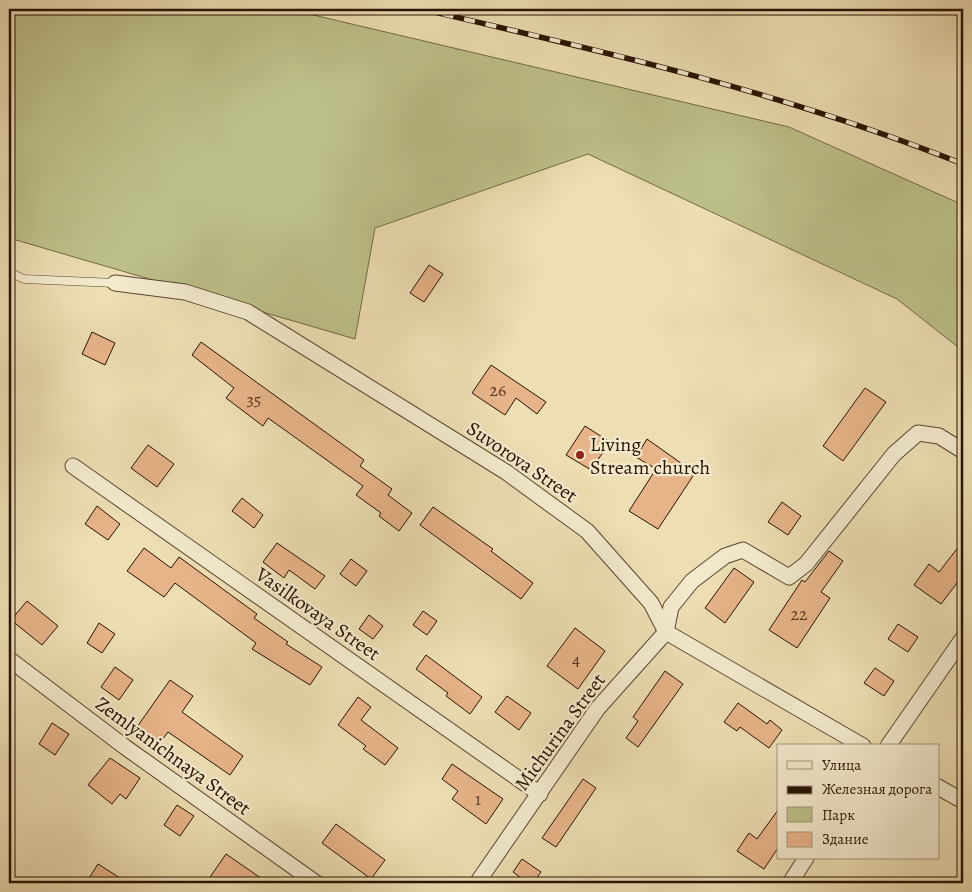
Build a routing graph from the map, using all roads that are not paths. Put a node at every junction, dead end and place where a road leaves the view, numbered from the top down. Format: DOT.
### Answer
graph roads {
  1 [pos="9,272"];
  2 [pos="115,282"];
  3 [pos="963,452"];
  4 [pos="74,466"];
  5 [pos="666,632"];
  6 [pos="963,638"];
  7 [pos="9,659"];
  8 [pos="860,744"];
  9 [pos="889,744"];
  10 [pos="940,788"];
  11 [pos="540,794"];
  12 [pos="963,801"];
  13 [pos="805,860"];
  14 [pos="316,883"];
  15 [pos="477,883"];
  16 [pos="790,883"];
  1 -- 2 [label="lane"];
  2 -- 5 [label="street, Suvorova Street"];
  3 -- 5 [label="street"];
  4 -- 11 [label="street, Vasilkovaya Street"];
  5 -- 8 [label="street"];
  5 -- 11 [label="street, Michurina Street"];
  6 -- 9 [label="street"];
  7 -- 14 [label="street, Zemlyanichnaya Street"];
  10 -- 12 [label="street"];
  11 -- 15 [label="street, Michurina Street"];
  13 -- 16 [label="street"];
}
